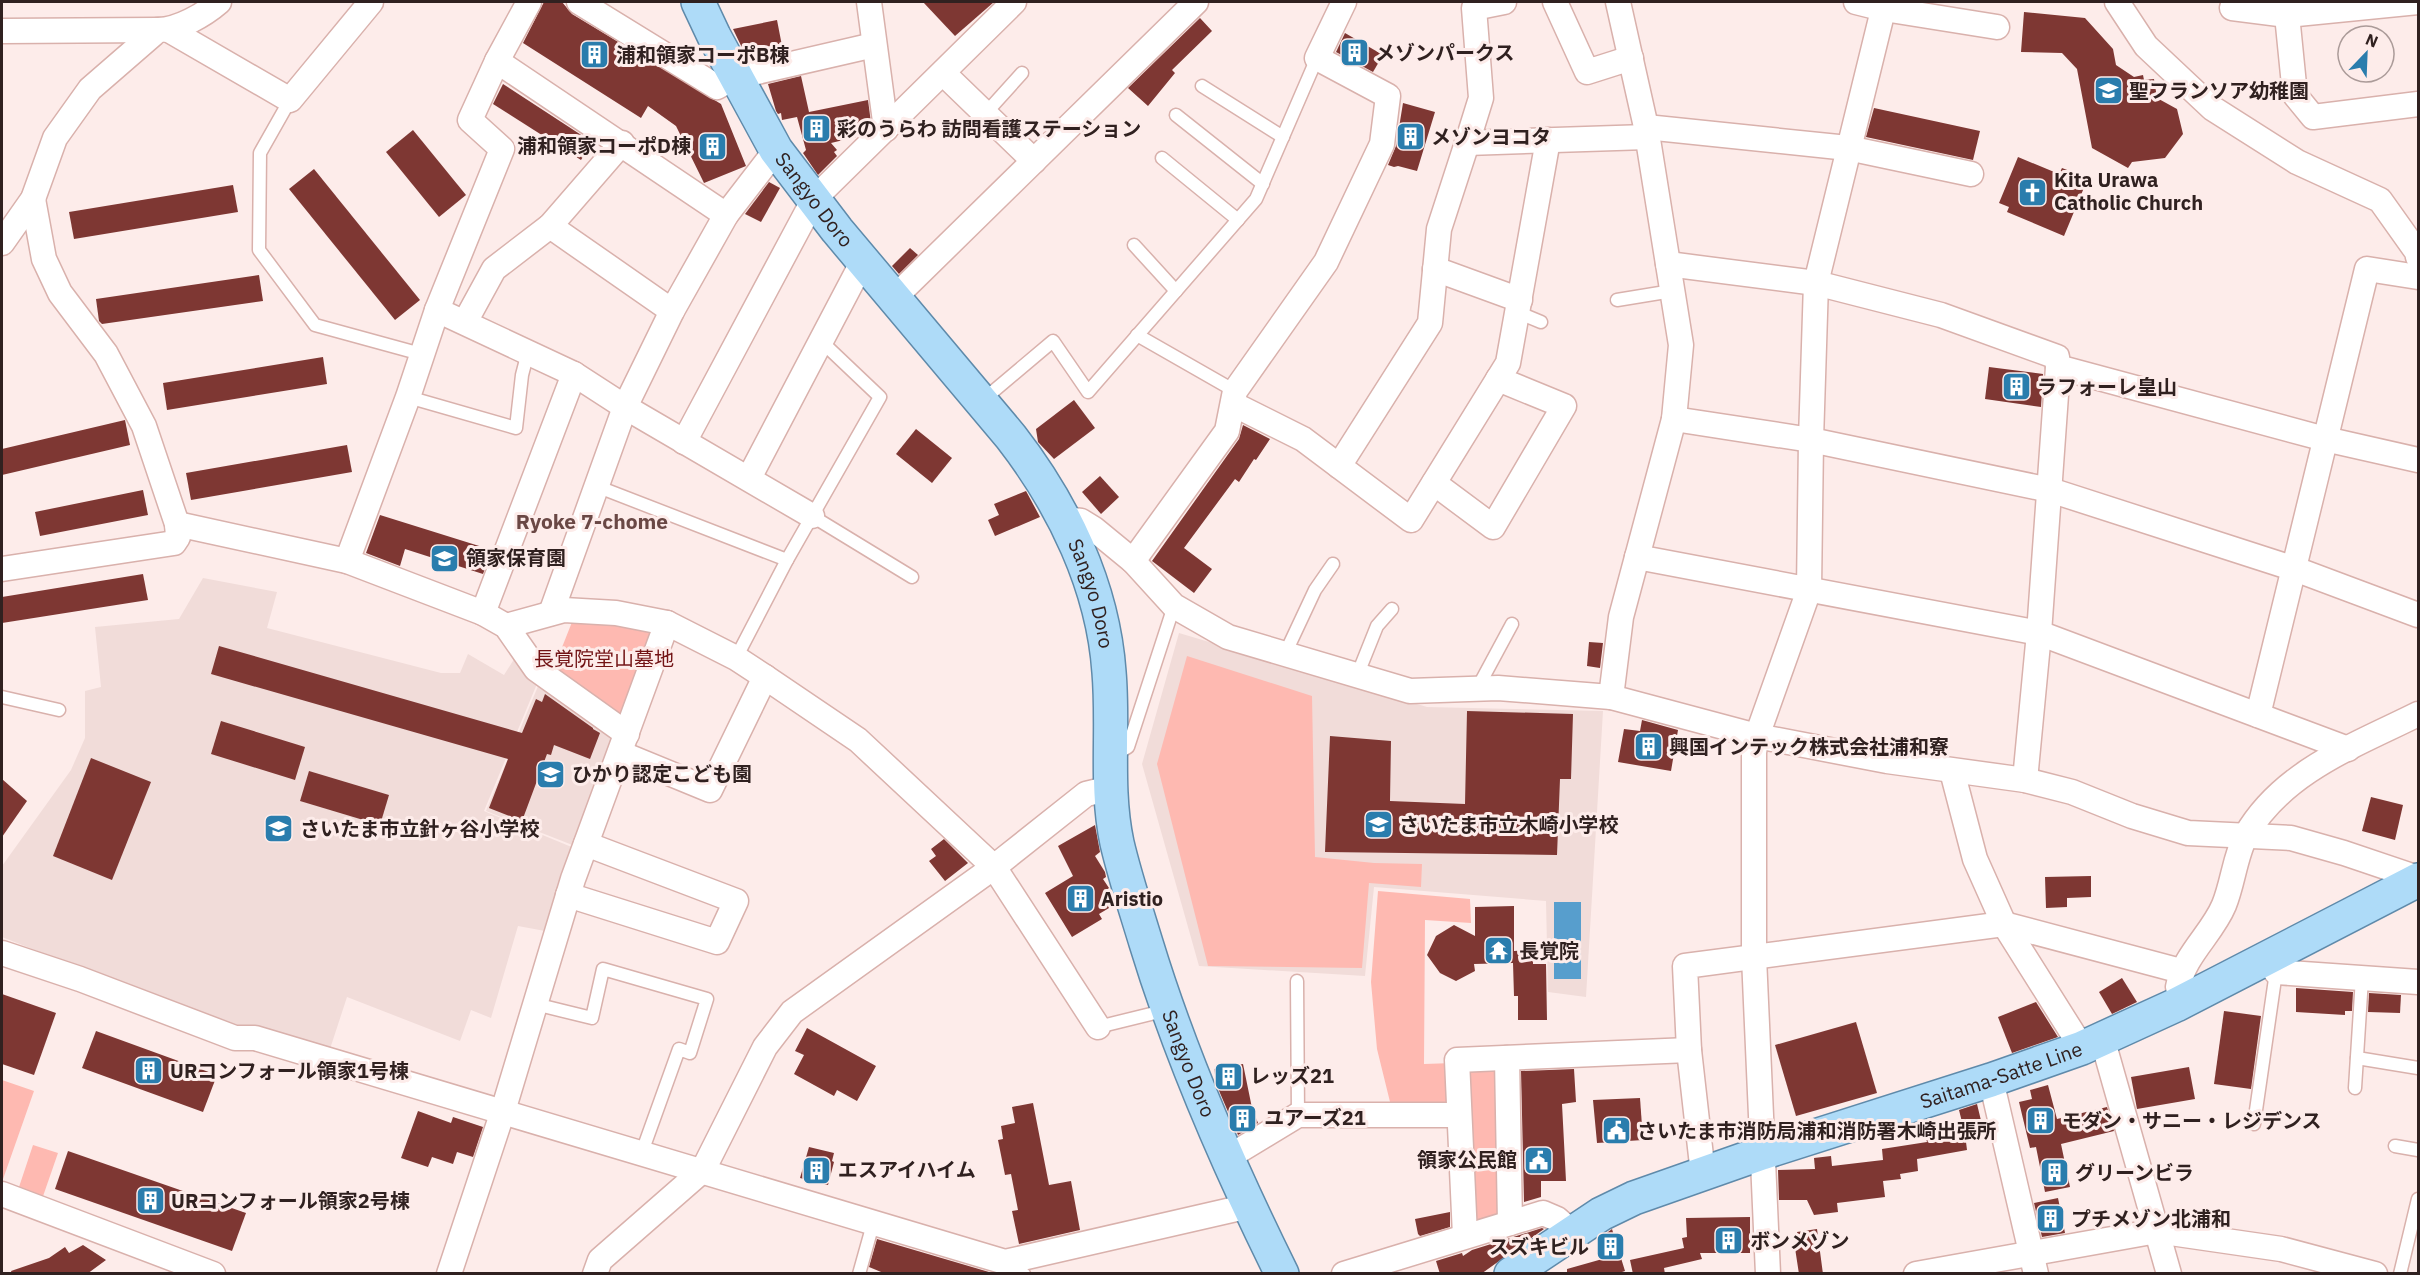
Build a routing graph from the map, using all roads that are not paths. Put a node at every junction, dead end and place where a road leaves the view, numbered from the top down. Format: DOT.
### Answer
graph roads {
  1 [pos="219,2"];
  2 [pos="371,2"];
  3 [pos="530,2"];
  4 [pos="579,2"];
  5 [pos="698,2"];
  6 [pos="868,2"];
  7 [pos="1014,2"];
  8 [pos="1196,2"];
  9 [pos="1344,2"];
  10 [pos="1504,2"];
  11 [pos="1556,2"];
  12 [pos="1618,2"];
  13 [pos="1856,2"];
  14 [pos="2118,2"];
  15 [pos="2418,2"];
  16 [pos="1885,5"];
  17 [pos="2232,8"];
  18 [pos="2287,15"];
  19 [pos="1997,27"];
  20 [pos="164,30"];
  21 [pos="2,31"];
  22 [pos="874,45"];
  23 [pos="1317,58"];
  24 [pos="1631,58"];
  25 [pos="497,61"];
  26 [pos="943,73"];
  27 [pos="1022,73"];
  28 [pos="735,77"];
  29 [pos="1202,86"];
  30 [pos="290,100"];
  31 [pos="2418,104"];
  32 [pos="985,114"];
  33 [pos="1176,115"];
  34 [pos="886,129"];
  35 [pos="1647,132"];
  36 [pos="1283,137"];
  37 [pos="1548,140"];
  38 [pos="622,143"];
  39 [pos="1467,144"];
  40 [pos="1848,148"];
  41 [pos="776,150"];
  42 [pos="1162,158"];
  43 [pos="1034,161"];
  44 [pos="1971,174"];
  45 [pos="1263,184"];
  46 [pos="33,199"];
  47 [pos="814,199"];
  48 [pos="726,214"];
  49 [pos="1238,220"];
  50 [pos="550,226"];
  51 [pos="2,243"];
  52 [pos="1134,246"];
  53 [pos="2418,257"];
  54 [pos="863,261"];
  55 [pos="1668,264"];
  56 [pos="1435,269"];
  57 [pos="2418,277"];
  58 [pos="1816,283"];
  59 [pos="1176,291"];
  60 [pos="1672,291"];
  61 [pos="895,297"];
  62 [pos="1617,300"];
  63 [pos="1518,306"];
  64 [pos="437,310"];
  65 [pos="672,311"];
  66 [pos="465,322"];
  67 [pos="1541,322"];
  68 [pos="1137,335"];
  69 [pos="821,341"];
  70 [pos="528,352"];
  71 [pos="421,354"];
  72 [pos="2058,367"];
  73 [pos="574,374"];
  74 [pos="1498,379"];
  75 [pos="408,397"];
  76 [pos="1234,398"];
  77 [pos="982,401"];
  78 [pos="625,407"];
  79 [pos="1674,419"];
  80 [pos="2325,439"];
  81 [pos="1811,440"];
  82 [pos="684,442"];
  83 [pos="2418,460"];
  84 [pos="1340,466"];
  85 [pos="749,478"];
  86 [pos="1434,483"];
  87 [pos="596,486"];
  88 [pos="2050,490"];
  89 [pos="812,516"];
  90 [pos="1065,519"];
  91 [pos="177,524"];
  92 [pos="1637,557"];
  93 [pos="787,560"];
  94 [pos="347,561"];
  95 [pos="1133,561"];
  96 [pos="1333,564"];
  97 [pos="2,569"];
  98 [pos="2295,569"];
  99 [pos="912,577"];
  100 [pos="1809,590"];
  101 [pos="1174,606"];
  102 [pos="1392,609"];
  103 [pos="483,613"];
  104 [pos="551,613"];
  105 [pos="2418,615"];
  106 [pos="667,622"];
  107 [pos="1512,624"];
  108 [pos="506,626"];
  109 [pos="2039,633"];
  110 [pos="1284,654"];
  111 [pos="736,658"];
  112 [pos="765,676"];
  113 [pos="1357,676"];
  114 [pos="1477,688"];
  115 [pos="1611,697"];
  116 [pos="2,698"];
  117 [pos="59,710"];
  118 [pos="2418,714"];
  119 [pos="2258,715"];
  120 [pos="1757,736"];
  121 [pos="623,744"];
  122 [pos="2348,749"];
  123 [pos="1952,771"];
  124 [pos="1111,773"];
  125 [pos="2025,780"];
  126 [pos="2246,836"];
  127 [pos="586,844"];
  128 [pos="994,867"];
  129 [pos="2418,879"];
  130 [pos="568,895"];
  131 [pos="2004,924"];
  132 [pos="2,953"];
  133 [pos="1754,957"];
  134 [pos="2272,964"];
  135 [pos="2181,971"];
  136 [pos="2362,978"];
  137 [pos="1297,981"];
  138 [pos="2418,982"];
  139 [pos="535,1004"];
  140 [pos="2176,1005"];
  141 [pos="1167,1010"];
  142 [pos="1098,1027"];
  143 [pos="2092,1043"];
  144 [pos="1689,1050"];
  145 [pos="1507,1058"];
  146 [pos="2357,1058"];
  147 [pos="2418,1068"];
  148 [pos="1990,1080"];
  149 [pos="2355,1088"];
  150 [pos="503,1111"];
  151 [pos="1298,1115"];
  152 [pos="1459,1115"];
  153 [pos="2254,1124"];
  154 [pos="2395,1146"];
  155 [pos="2418,1150"];
  156 [pos="642,1152"];
  157 [pos="1762,1153"];
  158 [pos="1227,1158"];
  159 [pos="704,1170"];
  160 [pos="1703,1174"];
  161 [pos="2,1194"];
  162 [pos="2418,1199"];
  163 [pos="1249,1206"];
  164 [pos="1510,1223"];
  165 [pos="873,1224"];
  166 [pos="2157,1231"];
  167 [pos="1572,1232"];
  168 [pos="1465,1236"];
  169 [pos="2034,1263"];
  170 [pos="1015,1268"];
  171 [pos="1918,1273"];
  172 [pos="213,1274"];
  173 [pos="449,1274"];
  174 [pos="595,1274"];
  175 [pos="859,1274"];
  176 [pos="1282,1274"];
  177 [pos="1344,1274"];
  178 [pos="1511,1274"];
  179 [pos="1768,1274"];
  180 [pos="2169,1274"];
  181 [pos="2375,1274"];
  182 [pos="2400,1274"];
  1 -- 20 [label="street"];
  2 -- 30 [label="street"];
  3 -- 25 [label="street"];
  4 -- 28 [label="street"];
  5 -- 28 [label="main road, Sangyo Doro"];
  6 -- 22 [label="street"];
  7 -- 26 [label="street"];
  8 -- 43 [label="street"];
  9 -- 23 [label="street"];
  10 -- 39 [label="street"];
  11 -- 24 [label="street"];
  12 -- 24 [label="street"];
  13 -- 16 [label="street"];
  14 -- 53 [label="street"];
  15 -- 18 [label="street"];
  16 -- 19 [label="street"];
  16 -- 40 [label="street"];
  17 -- 18 [label="street"];
  18 -- 31 [label="street"];
  20 -- 21 [label="street"];
  20 -- 30 [label="street"];
  20 -- 46 [label="street"];
  22 -- 28 [label="street"];
  22 -- 34 [label="street"];
  23 -- 36 [label="lane"];
  23 -- 76 [label="street"];
  24 -- 35 [label="street"];
  25 -- 38 [label="street"];
  25 -- 64 [label="street"];
  26 -- 32 [label="street"];
  26 -- 34 [label="street"];
  27 -- 32 [label="lane"];
  28 -- 41 [label="main road, Sangyo Doro"];
  29 -- 36 [label="lane"];
  30 -- 71 [label="lane"];
  32 -- 43 [label="street"];
  33 -- 45 [label="lane"];
  34 -- 47 [label="street"];
  35 -- 37 [label="street"];
  35 -- 40 [label="street"];
  35 -- 55 [label="street"];
  36 -- 45 [label="lane"];
  37 -- 39 [label="street"];
  37 -- 63 [label="street"];
  38 -- 48 [label="street"];
  38 -- 50 [label="street"];
  39 -- 56 [label="street"];
  40 -- 44 [label="street"];
  40 -- 58 [label="street"];
  41 -- 47 [label="main road, Sangyo Doro"];
  41 -- 48 [label="street"];
  42 -- 49 [label="lane"];
  43 -- 61 [label="street"];
  45 -- 49 [label="lane"];
  46 -- 51 [label="street"];
  46 -- 91 [label="street"];
  47 -- 54 [label="main road, Sangyo Doro"];
  47 -- 82 [label="street"];
  48 -- 65 [label="street"];
  49 -- 59 [label="lane"];
  50 -- 65 [label="street"];
  50 -- 66 [label="street"];
  52 -- 59 [label="lane"];
  54 -- 61 [label="main road, Sangyo Doro"];
  54 -- 69 [label="street"];
  55 -- 58 [label="street"];
  55 -- 60 [label="street"];
  56 -- 63 [label="street"];
  56 -- 84 [label="street"];
  57 -- 80 [label="street"];
  58 -- 72 [label="street"];
  58 -- 81 [label="street"];
  59 -- 68 [label="lane"];
  60 -- 62 [label="lane"];
  60 -- 79 [label="street"];
  61 -- 77 [label="main road, Sangyo Doro"];
  63 -- 67 [label="lane"];
  63 -- 74 [label="street"];
  64 -- 66 [label="street"];
  64 -- 71 [label="street"];
  65 -- 78 [label="street"];
  66 -- 70 [label="street"];
  68 -- 76 [label="lane"];
  68 -- 77 [label="lane"];
  69 -- 85 [label="street"];
  69 -- 89 [label="lane"];
  70 -- 73 [label="street"];
  70 -- 75 [label="lane"];
  71 -- 75 [label="street"];
  72 -- 80 [label="street"];
  72 -- 88 [label="street"];
  73 -- 78 [label="street"];
  73 -- 103 [label="street"];
  74 -- 86 [label="street"];
  74 -- 86 [label="street"];
  75 -- 94 [label="street"];
  76 -- 84 [label="street"];
  76 -- 95 [label="street"];
  77 -- 90 [label="main road, Sangyo Doro"];
  78 -- 82 [label="street"];
  78 -- 87 [label="street"];
  79 -- 81 [label="street"];
  79 -- 92 [label="street"];
  80 -- 83 [label="street"];
  80 -- 98 [label="street"];
  81 -- 88 [label="street"];
  81 -- 100 [label="street"];
  82 -- 85 [label="street"];
  84 -- 86 [label="street"];
  85 -- 89 [label="street"];
  87 -- 93 [label="lane"];
  87 -- 104 [label="street"];
  88 -- 98 [label="street"];
  88 -- 109 [label="street"];
  89 -- 93 [label="lane"];
  89 -- 99 [label="lane"];
  90 -- 95 [label="street"];
  90 -- 124 [label="main road, Sangyo Doro"];
  91 -- 94 [label="street"];
  91 -- 97 [label="street"];
  92 -- 100 [label="street"];
  92 -- 115 [label="street"];
  93 -- 111 [label="lane"];
  94 -- 103 [label="street"];
  95 -- 101 [label="street"];
  96 -- 110 [label="lane"];
  98 -- 105 [label="street"];
  98 -- 119 [label="street"];
  100 -- 109 [label="street"];
  100 -- 120 [label="street"];
  101 -- 110 [label="street"];
  101 -- 124 [label="lane"];
  102 -- 113 [label="lane"];
  103 -- 108 [label="street"];
  104 -- 106 [label="street"];
  104 -- 108 [label="street"];
  106 -- 111 [label="street"];
  106 -- 121 [label="street"];
  107 -- 114 [label="lane"];
  108 -- 121 [label="street"];
  109 -- 119 [label="street"];
  109 -- 125 [label="street"];
  110 -- 113 [label="street"];
  111 -- 112 [label="street"];
  112 -- 121 [label="street"];
  112 -- 128 [label="street"];
  113 -- 114 [label="street"];
  114 -- 115 [label="street"];
  115 -- 120 [label="street"];
  116 -- 117 [label="lane"];
  118 -- 122 [label="street"];
  119 -- 122 [label="street"];
  120 -- 123 [label="street"];
  120 -- 133 [label="street"];
  121 -- 127 [label="street"];
  122 -- 126 [label="street"];
  123 -- 125 [label="street"];
  123 -- 131 [label="street"];
  124 -- 128 [label="street"];
  124 -- 141 [label="main road, Sangyo Doro"];
  125 -- 126 [label="street"];
  126 -- 129 [label="street"];
  126 -- 135 [label="street"];
  127 -- 130 [label="street"];
  127 -- 130 [label="street"];
  128 -- 142 [label="street"];
  128 -- 159 [label="street"];
  129 -- 134 [label="main road, Saitama-Satte Line"];
  130 -- 139 [label="street"];
  131 -- 133 [label="street"];
  131 -- 135 [label="street"];
  131 -- 143 [label="street"];
  132 -- 150 [label="street"];
  133 -- 144 [label="street"];
  133 -- 157 [label="street"];
  134 -- 136 [label="street"];
  134 -- 140 [label="main road, Saitama-Satte Line"];
  134 -- 153 [label="lane"];
  135 -- 140 [label="street"];
  136 -- 138 [label="street"];
  136 -- 146 [label="lane"];
  137 -- 151 [label="lane"];
  139 -- 150 [label="street"];
  139 -- 156 [label="lane"];
  140 -- 143 [label="main road, Saitama-Satte Line"];
  141 -- 142 [label="lane"];
  141 -- 158 [label="main road, Sangyo Doro"];
  143 -- 148 [label="main road, Saitama-Satte Line"];
  143 -- 166 [label="street"];
  144 -- 145 [label="street"];
  144 -- 160 [label="street"];
  145 -- 152 [label="street"];
  145 -- 164 [label="street"];
  146 -- 147 [label="lane"];
  146 -- 149 [label="lane"];
  148 -- 157 [label="main road, Saitama-Satte Line"];
  148 -- 169 [label="street"];
  150 -- 156 [label="street"];
  150 -- 173 [label="street"];
  151 -- 152 [label="street"];
  151 -- 158 [label="street"];
  152 -- 168 [label="street"];
  154 -- 155 [label="lane"];
  156 -- 159 [label="street"];
  157 -- 160 [label="main road, Saitama-Satte Line"];
  157 -- 179 [label="street"];
  158 -- 163 [label="main road, Sangyo Doro"];
  159 -- 165 [label="street"];
  159 -- 174 [label="street"];
  160 -- 167 [label="main road, Saitama-Satte Line"];
  161 -- 172 [label="street"];
  162 -- 182 [label="lane"];
  163 -- 170 [label="street"];
  163 -- 176 [label="main road, Sangyo Doro"];
  164 -- 167 [label="street"];
  164 -- 168 [label="street"];
  165 -- 170 [label="street"];
  165 -- 175 [label="lane"];
  166 -- 169 [label="street"];
  166 -- 180 [label="street"];
  166 -- 181 [label="street"];
  167 -- 178 [label="main road, Saitama-Satte Line"];
  168 -- 177 [label="street"];
  169 -- 171 [label="street"];
}
